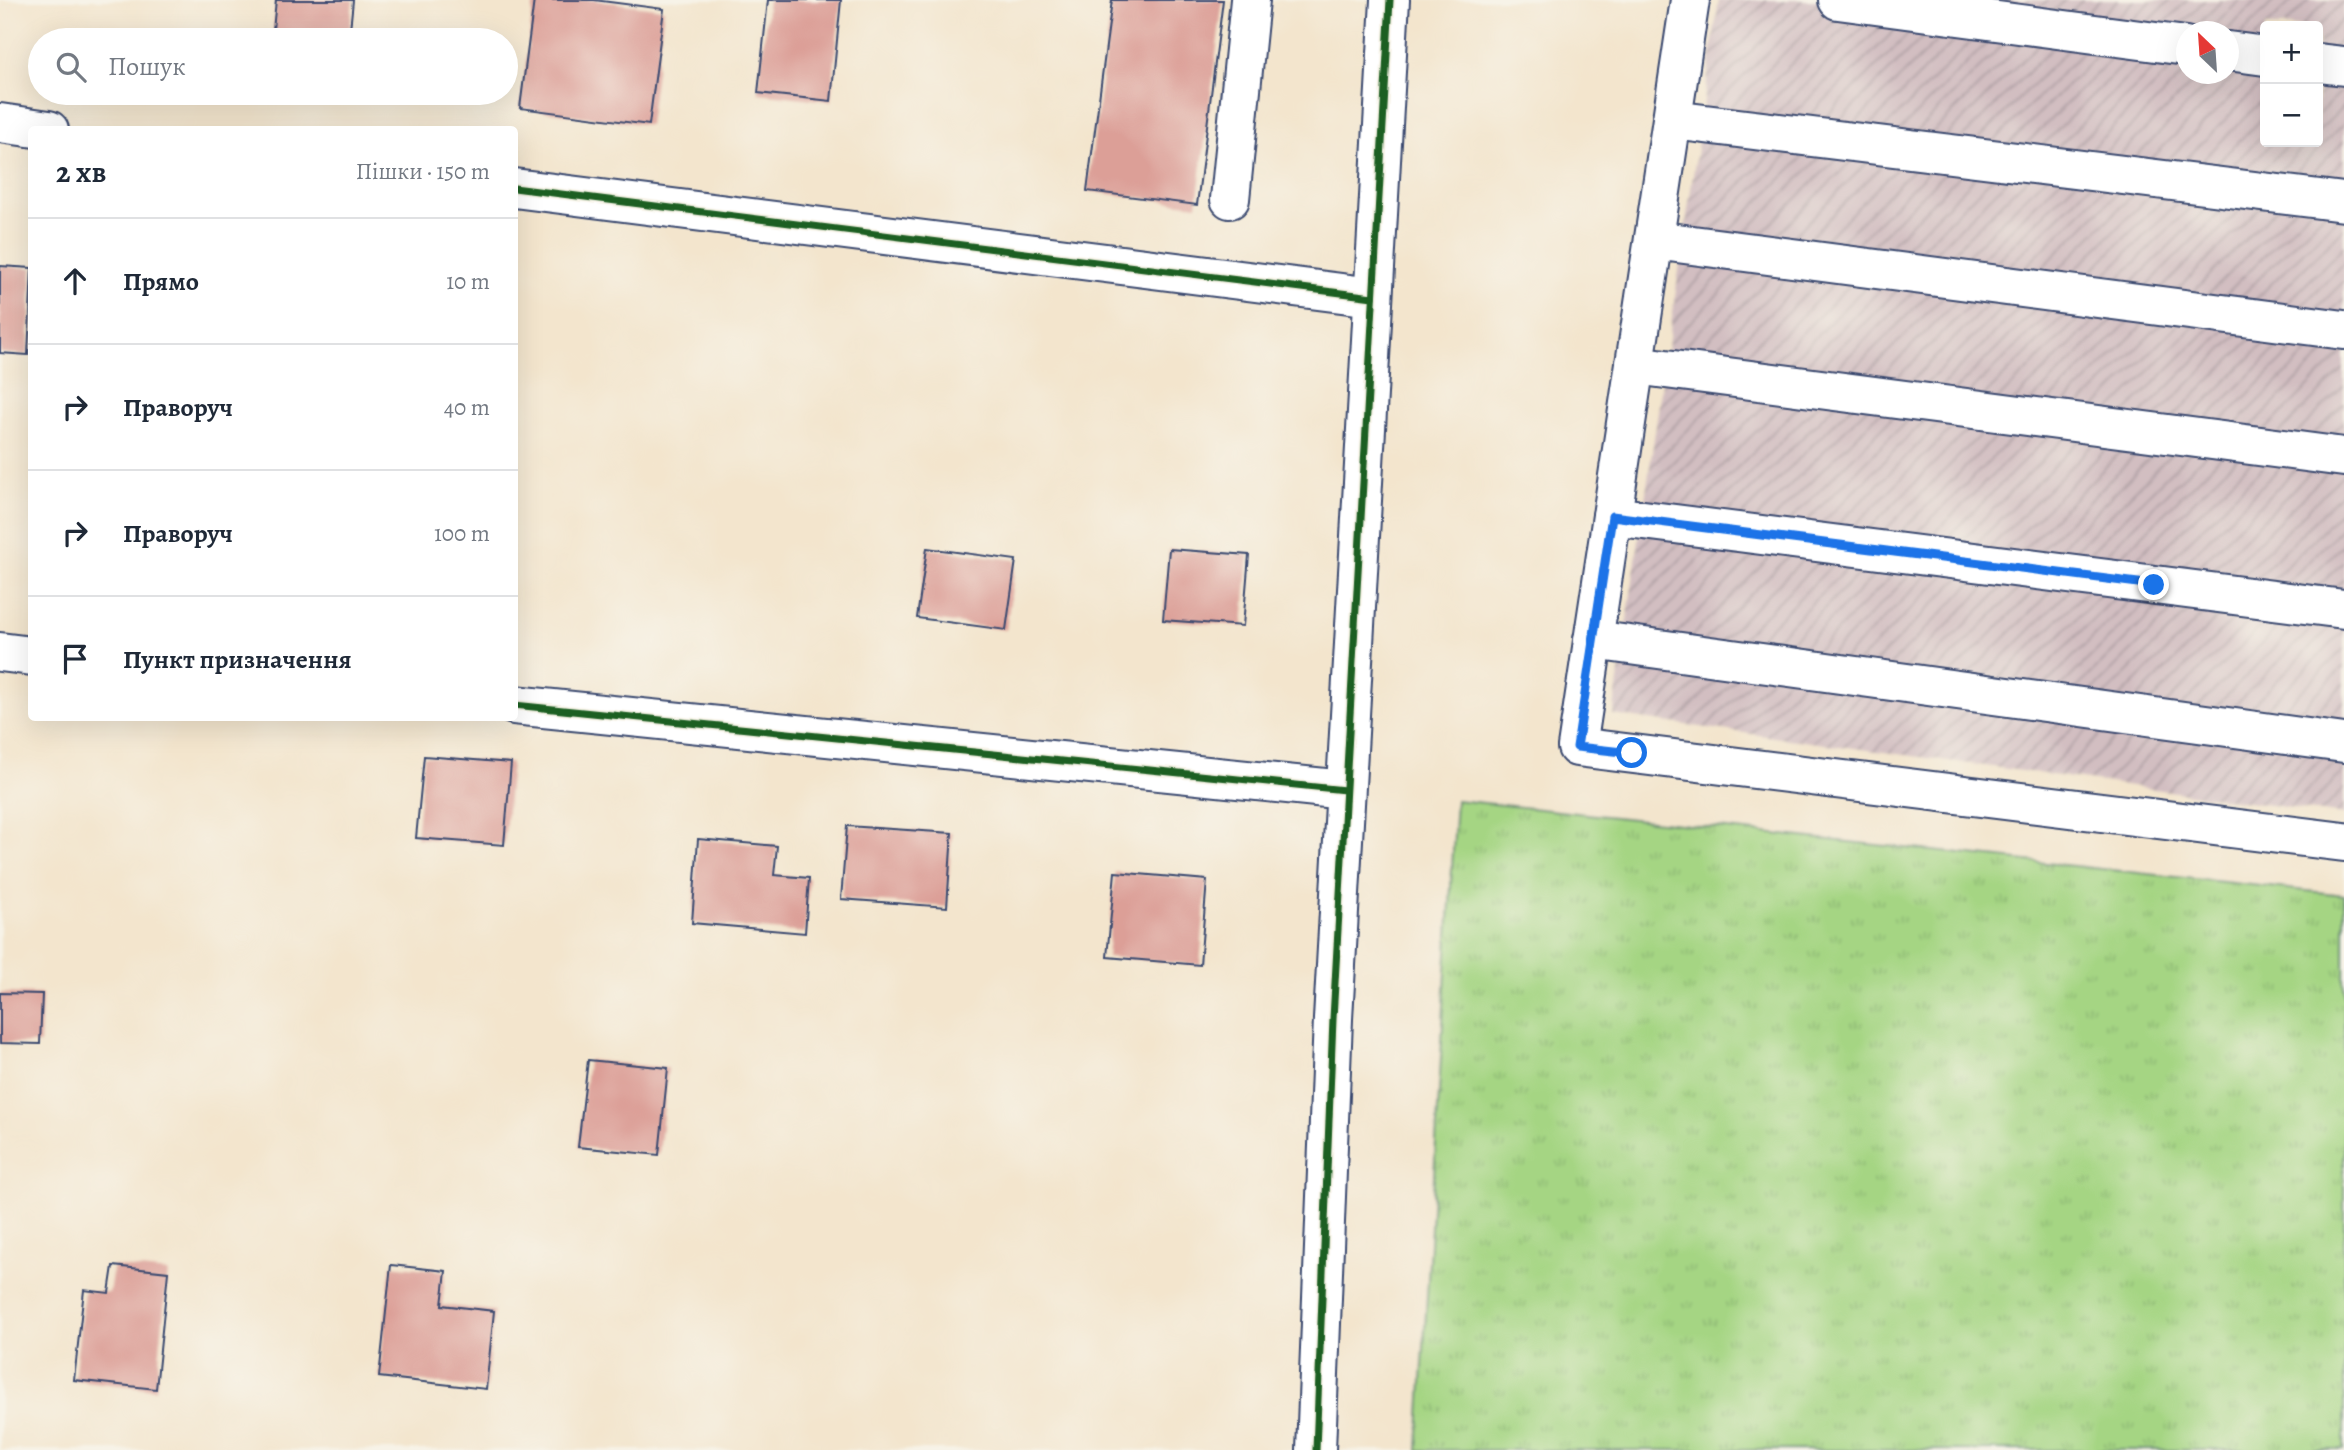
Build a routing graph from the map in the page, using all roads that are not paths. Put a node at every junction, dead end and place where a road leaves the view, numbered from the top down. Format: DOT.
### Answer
graph roads {
  1 [pos="1250,0"];
  2 [pos="1390,0"];
  3 [pos="1690,0"];
  4 [pos="1838,0"];
  5 [pos="2176,45"];
  6 [pos="2239,52"];
  7 [pos="2260,55"];
  8 [pos="2323,64"];
  9 [pos="2344,66"];
  10 [pos="1672,120"];
  11 [pos="0,123"];
  12 [pos="28,127"];
  13 [pos="518,189"];
  14 [pos="1230,199"];
  15 [pos="2344,202"];
  16 [pos="1654,240"];
  17 [pos="1373,297"];
  18 [pos="2344,330"];
  19 [pos="1635,365"];
  20 [pos="2344,457"];
  21 [pos="1612,516"];
  22 [pos="2344,610"];
  23 [pos="1593,640"];
  24 [pos="0,652"];
  25 [pos="28,656"];
  26 [pos="518,705"];
  27 [pos="2344,743"];
  28 [pos="1345,790"];
  29 [pos="2344,842"];
  30 [pos="1316,1450"];
  1 -- 14 [label="street"];
  2 -- 17 [label="street"];
  3 -- 10 [label="street"];
  4 -- 5 [label="street"];
  6 -- 7 [label="street"];
  8 -- 9 [label="street"];
  10 -- 15 [label="street"];
  10 -- 16 [label="street"];
  11 -- 12 [label="street"];
  13 -- 17 [label="street"];
  16 -- 18 [label="street"];
  16 -- 19 [label="street"];
  17 -- 28 [label="street"];
  19 -- 20 [label="street"];
  19 -- 21 [label="street"];
  21 -- 22 [label="street"];
  21 -- 23 [label="street"];
  23 -- 27 [label="street"];
  23 -- 29 [label="street"];
  24 -- 25 [label="street"];
  26 -- 28 [label="street"];
  28 -- 30 [label="street"];
}
